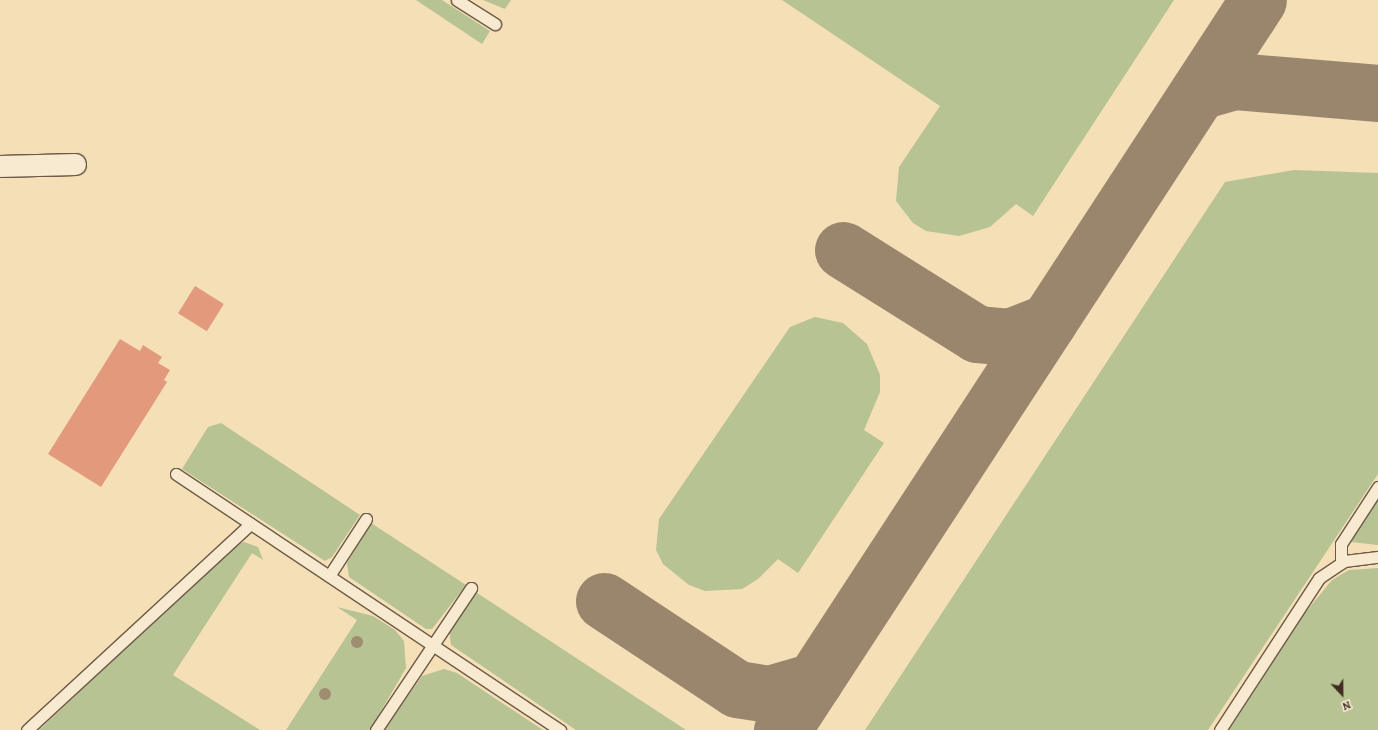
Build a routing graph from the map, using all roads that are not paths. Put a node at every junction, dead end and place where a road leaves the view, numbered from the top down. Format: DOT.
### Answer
graph roads {
  1 [pos="457,0"];
  2 [pos="495,24"];
  3 [pos="74,164"];
  4 [pos="0,166"];
  5 [pos="176,474"];
  6 [pos="1378,487"];
  7 [pos="366,519"];
  8 [pos="250,524"];
  9 [pos="1378,557"];
  10 [pos="1341,563"];
  11 [pos="329,576"];
  12 [pos="471,588"];
  13 [pos="434,646"];
  14 [pos="27,730"];
  15 [pos="376,730"];
  16 [pos="560,730"];
  17 [pos="1220,730"];
  1 -- 2 [label="lane"];
  3 -- 4 [label="street"];
  5 -- 8 [label="lane"];
  6 -- 10 [label="lane"];
  7 -- 11 [label="lane"];
  8 -- 11 [label="lane"];
  8 -- 14 [label="lane"];
  9 -- 10 [label="lane"];
  10 -- 17 [label="lane"];
  11 -- 13 [label="lane"];
  12 -- 13 [label="lane"];
  13 -- 15 [label="lane"];
  13 -- 16 [label="lane"];
}
